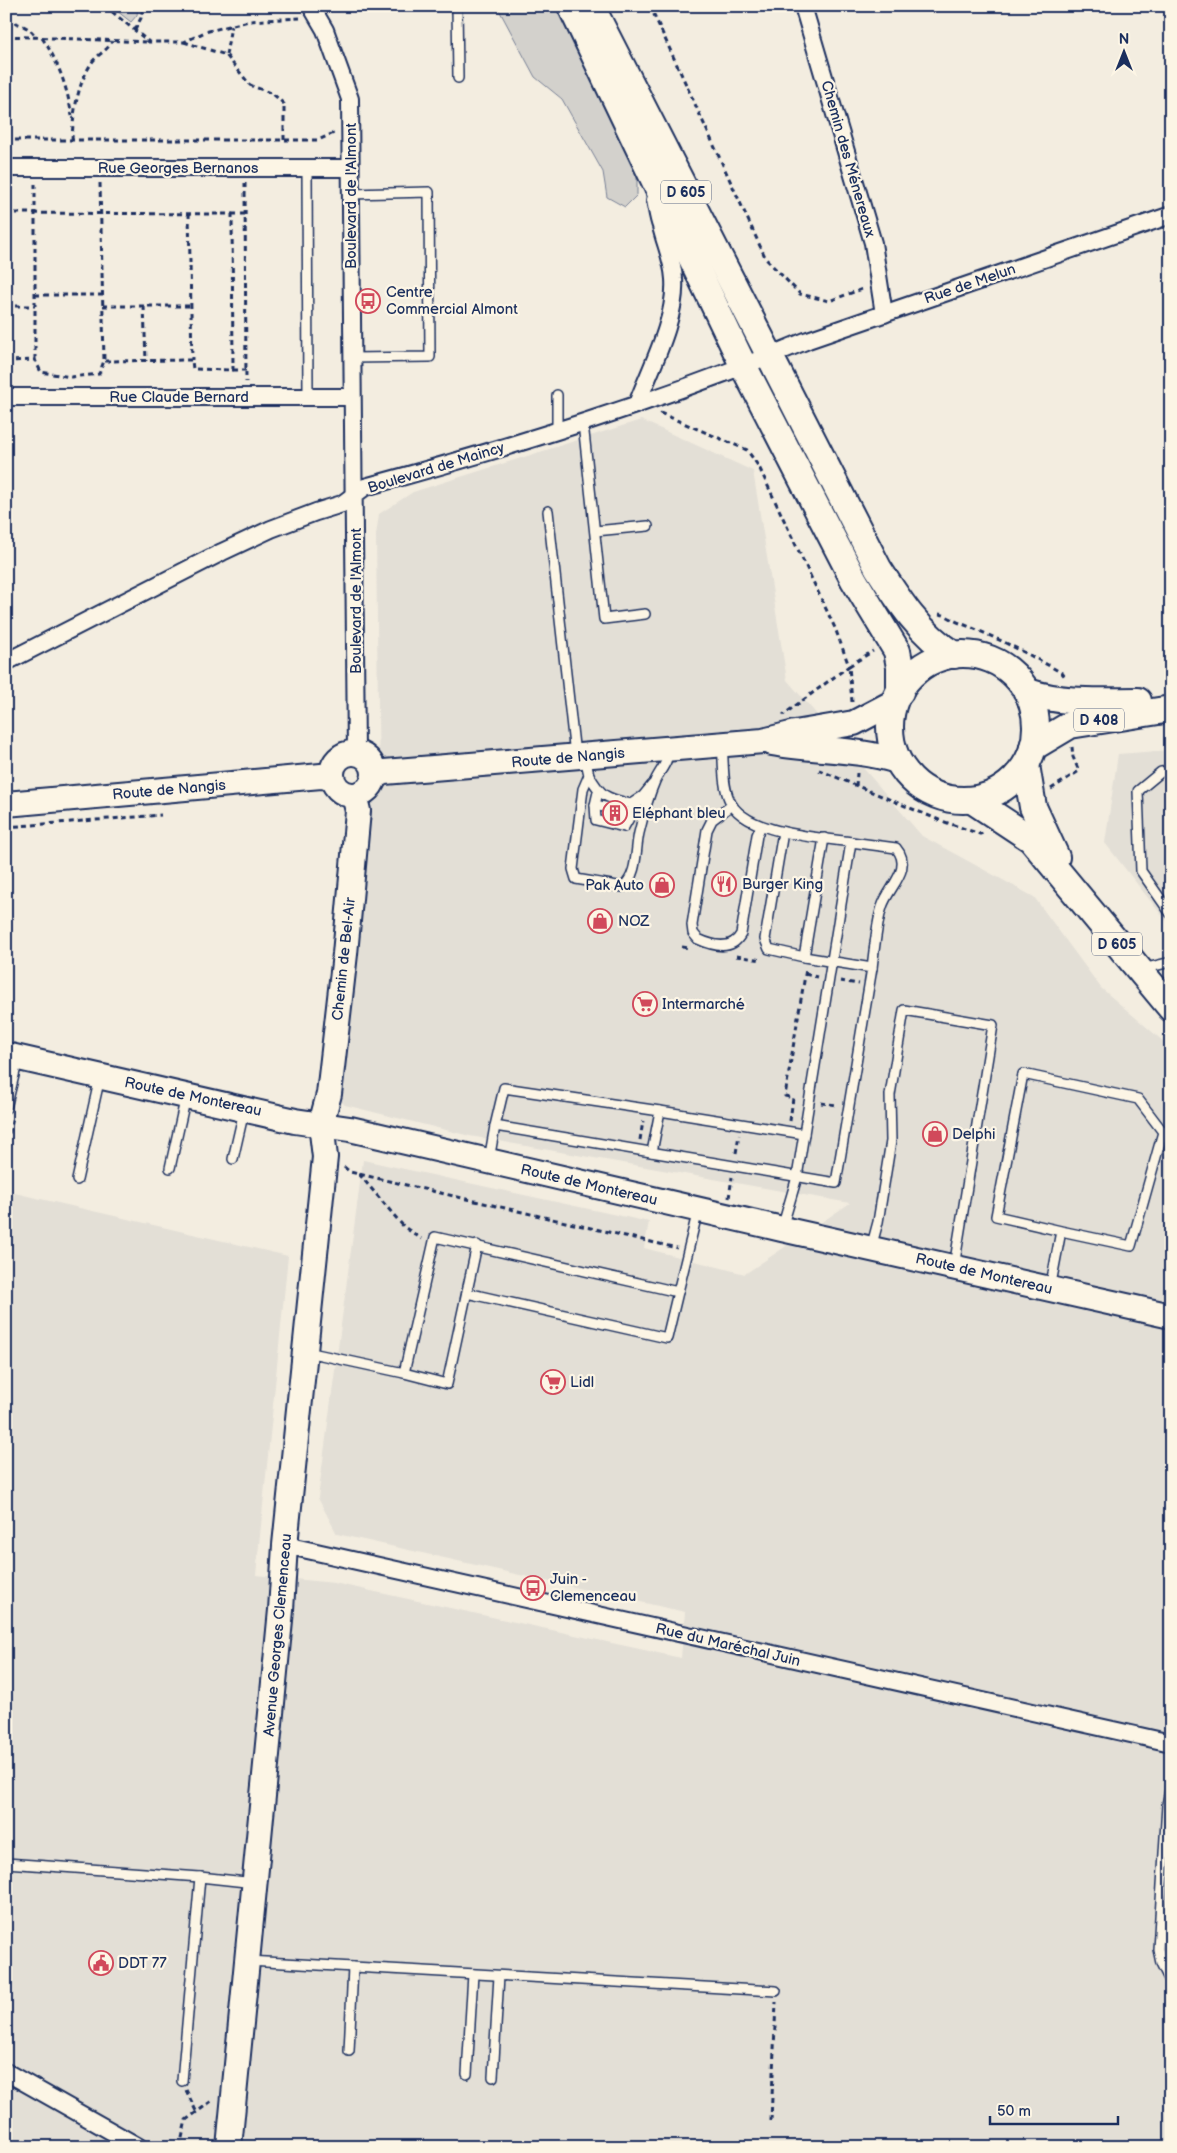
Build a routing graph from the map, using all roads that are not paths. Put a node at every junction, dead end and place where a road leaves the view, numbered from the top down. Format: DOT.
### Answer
graph roads {
  1 [pos="457,6"];
  2 [pos="571,6"];
  3 [pos="591,6"];
  4 [pos="803,6"];
  5 [pos="306,9"];
  6 [pos="458,78"];
  7 [pos="6,168"];
  8 [pos="350,168"];
  9 [pos="649,168"];
  10 [pos="306,169"];
  11 [pos="350,194"];
  12 [pos="1171,215"];
  13 [pos="884,314"];
  14 [pos="770,355"];
  15 [pos="352,358"];
  16 [pos="743,365"];
  17 [pos="557,395"];
  18 [pos="308,396"];
  19 [pos="6,397"];
  20 [pos="351,397"];
  21 [pos="636,404"];
  22 [pos="583,423"];
  23 [pos="558,432"];
  24 [pos="355,495"];
  25 [pos="548,511"];
  26 [pos="648,526"];
  27 [pos="595,531"];
  28 [pos="645,614"];
  29 [pos="954,654"];
  30 [pos="6,662"];
  31 [pos="1028,692"];
  32 [pos="897,697"];
  33 [pos="1171,702"];
  34 [pos="1171,709"];
  35 [pos="1069,713"];
  36 [pos="763,741"];
  37 [pos="722,745"];
  38 [pos="668,750"];
  39 [pos="356,753"];
  40 [pos="1030,756"];
  41 [pos="898,761"];
  42 [pos="583,763"];
  43 [pos="1171,771"];
  44 [pos="374,776"];
  45 [pos="332,778"];
  46 [pos="654,782"];
  47 [pos="598,792"];
  48 [pos="354,795"];
  49 [pos="643,796"];
  50 [pos="972,800"];
  51 [pos="6,804"];
  52 [pos="595,805"];
  53 [pos="732,805"];
  54 [pos="632,813"];
  55 [pos="761,826"];
  56 [pos="783,832"];
  57 [pos="824,838"];
  58 [pos="851,842"];
  59 [pos="1065,879"];
  60 [pos="1171,914"];
  61 [pos="804,957"];
  62 [pos="832,961"];
  63 [pos="1171,962"];
  64 [pos="872,968"];
  65 [pos="1138,970"];
  66 [pos="1171,1008"];
  67 [pos="12,1057"];
  68 [pos="100,1076"];
  69 [pos="186,1096"];
  70 [pos="7,1104"];
  71 [pos="244,1109"];
  72 [pos="660,1111"];
  73 [pos="322,1124"];
  74 [pos="495,1126"];
  75 [pos="804,1134"];
  76 [pos="652,1152"];
  77 [pos="234,1159"];
  78 [pos="489,1162"];
  79 [pos="170,1168"];
  80 [pos="797,1176"];
  81 [pos="77,1180"];
  82 [pos="698,1210"];
  83 [pos="782,1229"];
  84 [pos="1061,1231"];
  85 [pos="477,1245"];
  86 [pos="871,1249"];
  87 [pos="954,1268"];
  88 [pos="1050,1289"];
  89 [pos="678,1292"];
  90 [pos="467,1293"];
  91 [pos="1171,1316"];
  92 [pos="305,1351"];
  93 [pos="404,1373"];
  94 [pos="285,1545"];
  95 [pos="1171,1743"];
  96 [pos="1171,1785"];
  97 [pos="1169,1805"];
  98 [pos="6,1863"];
  99 [pos="200,1877"];
  100 [pos="255,1883"];
  101 [pos="248,1961"];
  102 [pos="353,1967"];
  103 [pos="473,1974"];
  104 [pos="499,1976"];
  105 [pos="1171,1983"];
  106 [pos="776,1991"];
  107 [pos="349,2051"];
  108 [pos="6,2072"];
  109 [pos="467,2074"];
  110 [pos="494,2077"];
  111 [pos="182,2081"];
  112 [pos="139,2147"];
  113 [pos="228,2147"];
  1 -- 6 [label="lane"];
  2 -- 9 [label="main road, D 605"];
  3 -- 14 [label="main road, D 605"];
  4 -- 13 [label="street, Chemin des Ménereaux"];
  5 -- 8 [label="street, Boulevard de l'Almont"];
  7 -- 10 [label="street, Rue Georges Bernanos"];
  8 -- 10 [label="street, Rue Georges Bernanos"];
  8 -- 11 [label="street, Boulevard de l'Almont"];
  9 -- 16 [label="main road, D 605"];
  9 -- 21 [label="street"];
  10 -- 18 [label="lane"];
  11 -- 15 [label="street, Boulevard de l'Almont"];
  11 -- 15 [label="lane"];
  12 -- 13 [label="street, Rue de Melun"];
  13 -- 14 [label="street, Rue de Melun"];
  14 -- 16 [label="street, Boulevard de Maincy"];
  14 -- 29 [label="main road, D 605"];
  15 -- 20 [label="street, Boulevard de l'Almont"];
  16 -- 21 [label="street, Boulevard de Maincy"];
  16 -- 32 [label="main road, D 605"];
  17 -- 23 [label="lane"];
  18 -- 19 [label="street, Rue Claude Bernard"];
  18 -- 20 [label="street, Rue Claude Bernard"];
  20 -- 24 [label="street, Boulevard de l'Almont"];
  21 -- 22 [label="street, Boulevard de Maincy"];
  22 -- 23 [label="street, Boulevard de Maincy"];
  22 -- 27 [label="lane"];
  23 -- 24 [label="street, Boulevard de Maincy"];
  24 -- 30 [label="street, Boulevard de Maincy"];
  24 -- 39 [label="street, Boulevard de l'Almont"];
  25 -- 42 [label="lane"];
  26 -- 27 [label="lane"];
  27 -- 28 [label="lane"];
  29 -- 31 [label="main road"];
  29 -- 32 [label="main road"];
  31 -- 35 [label="main road, D 408"];
  31 -- 40 [label="main road"];
  32 -- 36 [label="main road, Route de Nangis"];
  32 -- 41 [label="main road"];
  33 -- 35 [label="main road, D 408"];
  34 -- 35 [label="main road, D 408"];
  35 -- 40 [label="main road, D 408"];
  36 -- 37 [label="main road, Route de Nangis"];
  36 -- 41 [label="main road, Route de Nangis"];
  37 -- 38 [label="main road, Route de Nangis"];
  37 -- 53 [label="lane"];
  38 -- 42 [label="main road, Route de Nangis"];
  38 -- 46 [label="lane"];
  39 -- 44 [label="main road"];
  39 -- 45 [label="main road"];
  40 -- 50 [label="main road"];
  40 -- 59 [label="main road, D 605"];
  41 -- 50 [label="main road"];
  42 -- 44 [label="main road, Route de Nangis"];
  42 -- 46 [label="lane"];
  42 -- 47 [label="lane"];
  43 -- 60 [label="lane"];
  44 -- 48 [label="main road"];
  45 -- 48 [label="main road"];
  45 -- 51 [label="main road, Route de Nangis"];
  46 -- 49 [label="lane"];
  47 -- 49 [label="lane"];
  47 -- 52 [label="lane"];
  48 -- 73 [label="main road, Chemin de Bel-Air"];
  49 -- 54 [label="lane"];
  50 -- 59 [label="main road, D 605"];
  52 -- 54 [label="lane"];
  52 -- 54 [label="lane"];
  53 -- 55 [label="lane"];
  53 -- 55 [label="lane"];
  55 -- 56 [label="lane"];
  56 -- 57 [label="lane"];
  56 -- 61 [label="lane"];
  57 -- 58 [label="lane"];
  57 -- 61 [label="lane"];
  58 -- 62 [label="lane"];
  58 -- 64 [label="lane"];
  59 -- 65 [label="main road, D 605"];
  61 -- 62 [label="lane"];
  62 -- 64 [label="lane"];
  62 -- 75 [label="lane"];
  63 -- 65 [label="lane"];
  64 -- 80 [label="lane"];
  65 -- 66 [label="main road, D 605"];
  67 -- 68 [label="main road, Route de Montereau"];
  67 -- 70 [label="lane"];
  68 -- 69 [label="main road, Route de Montereau"];
  68 -- 81 [label="lane"];
  69 -- 71 [label="main road, Route de Montereau"];
  69 -- 79 [label="lane"];
  71 -- 73 [label="main road, Route de Montereau"];
  71 -- 77 [label="lane"];
  72 -- 74 [label="lane"];
  72 -- 75 [label="lane"];
  72 -- 76 [label="lane"];
  73 -- 78 [label="main road, Route de Montereau"];
  73 -- 92 [label="main road, Avenue Georges Clemenceau"];
  74 -- 76 [label="lane"];
  74 -- 78 [label="lane"];
  75 -- 80 [label="lane"];
  76 -- 80 [label="lane"];
  78 -- 82 [label="main road, Route de Montereau"];
  80 -- 83 [label="lane"];
  82 -- 83 [label="main road, Route de Montereau"];
  82 -- 89 [label="lane"];
  83 -- 86 [label="main road, Route de Montereau"];
  84 -- 84 [label="lane"];
  84 -- 88 [label="lane"];
  85 -- 89 [label="lane"];
  85 -- 90 [label="lane"];
  85 -- 93 [label="lane"];
  86 -- 87 [label="main road, Route de Montereau"];
  86 -- 87 [label="lane"];
  87 -- 88 [label="main road, Route de Montereau"];
  88 -- 91 [label="main road, Route de Montereau"];
  89 -- 90 [label="lane"];
  90 -- 93 [label="lane"];
  92 -- 93 [label="lane"];
  92 -- 94 [label="main road, Avenue Georges Clemenceau"];
  94 -- 95 [label="street, Rue du Maréchal Juin"];
  94 -- 100 [label="main road, Avenue Georges Clemenceau"];
  96 -- 97 [label="lane"];
  97 -- 105 [label="lane"];
  98 -- 99 [label="lane"];
  99 -- 100 [label="lane"];
  99 -- 111 [label="lane"];
  100 -- 101 [label="main road, Avenue Georges Clemenceau"];
  101 -- 102 [label="lane"];
  101 -- 113 [label="main road, Avenue Georges Clemenceau"];
  102 -- 103 [label="lane"];
  102 -- 107 [label="lane"];
  103 -- 104 [label="lane"];
  103 -- 109 [label="lane"];
  104 -- 106 [label="lane"];
  104 -- 110 [label="lane"];
  108 -- 112 [label="street"];
}
